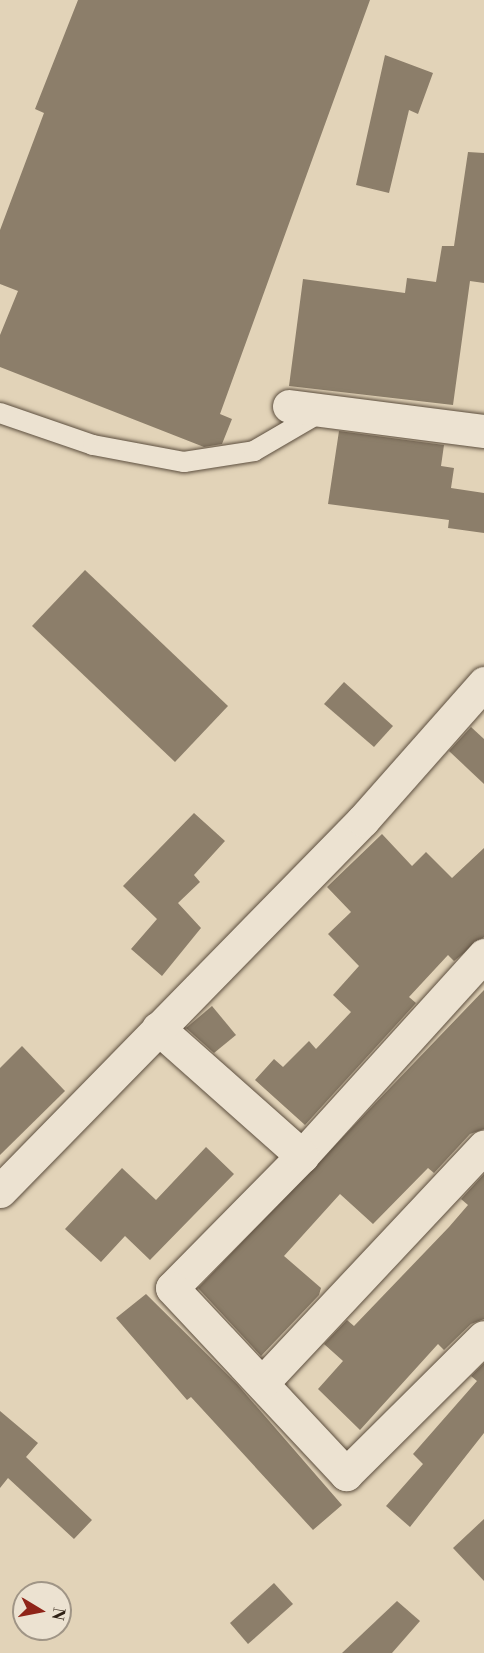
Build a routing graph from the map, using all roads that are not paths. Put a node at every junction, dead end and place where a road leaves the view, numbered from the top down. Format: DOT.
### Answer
graph roads {
  1 [pos="289,406"];
  2 [pos="327,408"];
  3 [pos="0,413"];
  4 [pos="484,431"];
  5 [pos="484,683"];
  6 [pos="484,955"];
  7 [pos="158,1028"];
  8 [pos="484,1147"];
  9 [pos="302,1156"];
  10 [pos="0,1191"];
  11 [pos="484,1337"];
  12 [pos="263,1382"];
  1 -- 2 [label="street"];
  2 -- 3 [label="lane"];
  2 -- 4 [label="street"];
  5 -- 7 [label="street"];
  6 -- 9 [label="street"];
  7 -- 9 [label="street"];
  7 -- 10 [label="street"];
  8 -- 12 [label="street"];
  9 -- 12 [label="street"];
  11 -- 12 [label="street"];
}
